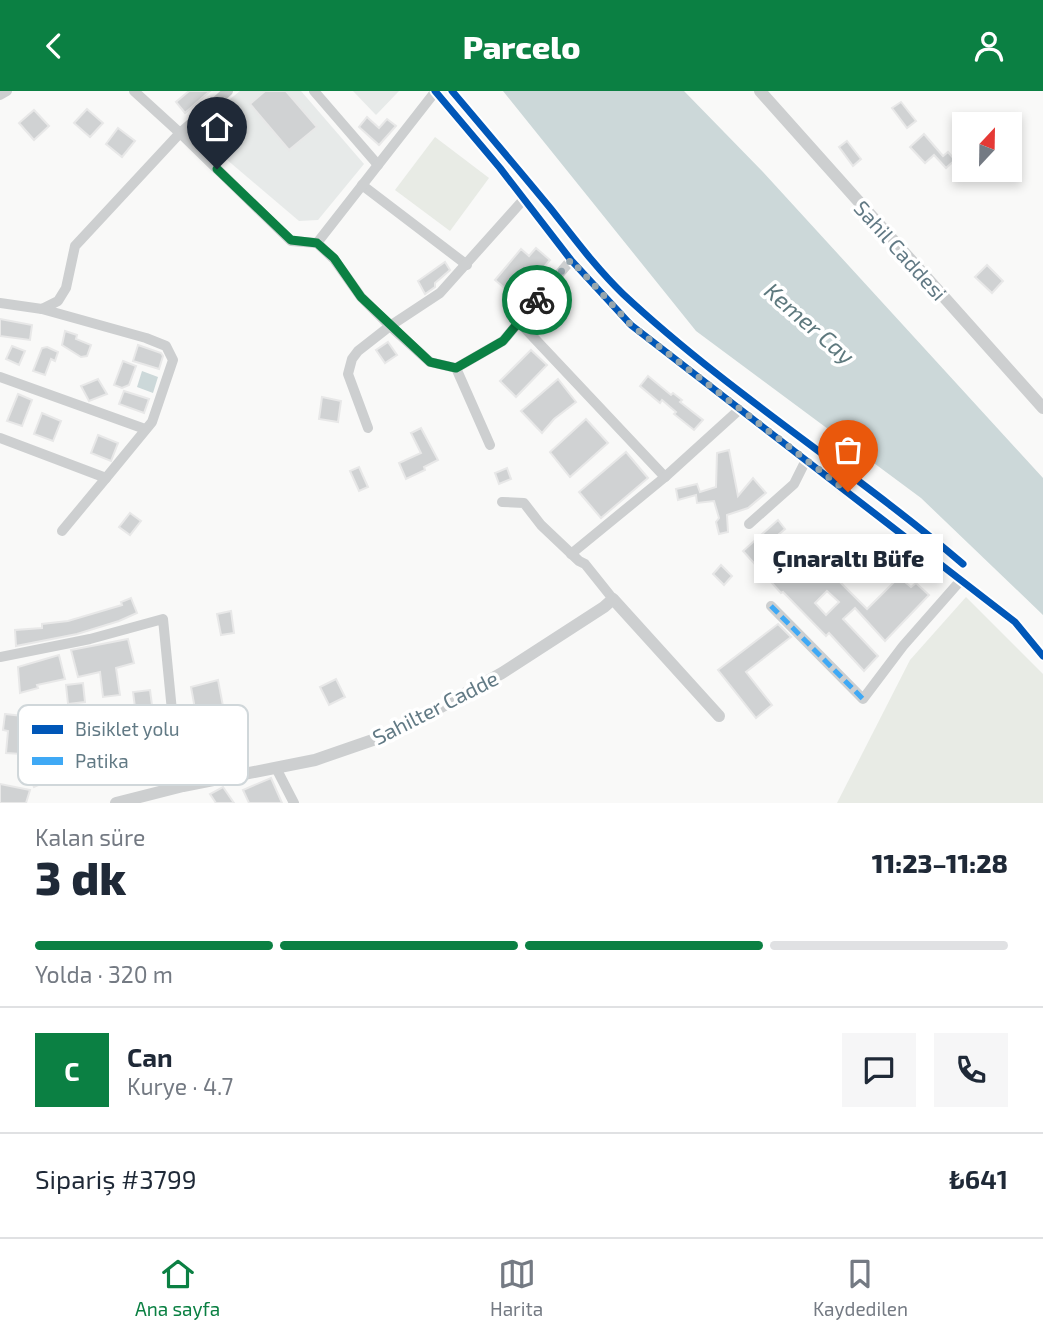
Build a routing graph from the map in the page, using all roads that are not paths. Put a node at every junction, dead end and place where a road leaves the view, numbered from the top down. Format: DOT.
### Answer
graph roads {
  1 [pos="7,91"];
  2 [pos="134,91"];
  3 [pos="228,91"];
  4 [pos="314,91"];
  5 [pos="435,91"];
  6 [pos="760,91"];
  7 [pos="0,95"];
  8 [pos="180,133"];
  9 [pos="378,165"];
  10 [pos="362,185"];
  11 [pos="524,199"];
  12 [pos="317,243"];
  13 [pos="571,260"];
  14 [pos="467,265"];
  15 [pos="0,303"];
  16 [pos="42,309"];
  17 [pos="519,322"];
  18 [pos="390,326"];
  19 [pos="456,368"];
  20 [pos="0,377"];
  21 [pos="1043,408"];
  22 [pos="740,409"];
  23 [pos="368,428"];
  24 [pos="145,429"];
  25 [pos="0,438"];
  26 [pos="490,445"];
  27 [pos="806,460"];
  28 [pos="665,477"];
  29 [pos="106,478"];
  30 [pos="502,502"];
  31 [pos="749,524"];
  32 [pos="62,531"];
  33 [pos="571,554"];
  34 [pos="961,580"];
  35 [pos="613,599"];
  36 [pos="771,606"];
  37 [pos="1043,656"];
  38 [pos="0,657"];
  39 [pos="171,705"];
  40 [pos="719,716"];
  41 [pos="276,768"];
  42 [pos="248,773"];
  43 [pos="188,785"];
  44 [pos="183,786"];
  45 [pos="116,803"];
  46 [pos="294,803"];
  1 -- 7 [label="street"];
  2 -- 8 [label="street"];
  3 -- 8 [label="street"];
  4 -- 9 [label="street"];
  5 -- 9 [label="street"];
  5 -- 11 [label="street"];
  6 -- 21 [label="street, Sahil Caddesi"];
  8 -- 12 [label="street"];
  8 -- 16 [label="street"];
  9 -- 10 [label="street"];
  10 -- 12 [label="street"];
  10 -- 14 [label="street"];
  11 -- 13 [label="street"];
  11 -- 14 [label="street"];
  12 -- 18 [label="street"];
  13 -- 17 [label="street"];
  13 -- 22 [label="street"];
  14 -- 18 [label="street"];
  15 -- 16 [label="street"];
  16 -- 24 [label="street"];
  17 -- 19 [label="street"];
  17 -- 28 [label="street"];
  18 -- 19 [label="street"];
  18 -- 23 [label="street"];
  19 -- 26 [label="street"];
  20 -- 24 [label="street"];
  22 -- 27 [label="street"];
  22 -- 28 [label="street"];
  24 -- 29 [label="street"];
  25 -- 29 [label="street"];
  27 -- 31 [label="street"];
  27 -- 34 [label="street"];
  28 -- 33 [label="street"];
  29 -- 32 [label="street"];
  30 -- 33 [label="street"];
  33 -- 35 [label="street"];
  34 -- 36 [label="street"];
  34 -- 37 [label="street"];
  35 -- 40 [label="street"];
  35 -- 41 [label="street, Sahilter Cadde"];
  38 -- 39 [label="street"];
  41 -- 42 [label="street, Sahilter Cadde"];
  41 -- 46 [label="street"];
  43 -- 44 [label="street, Sahilter Cadde"];
  44 -- 45 [label="street, Sahilter Cadde"];
}
